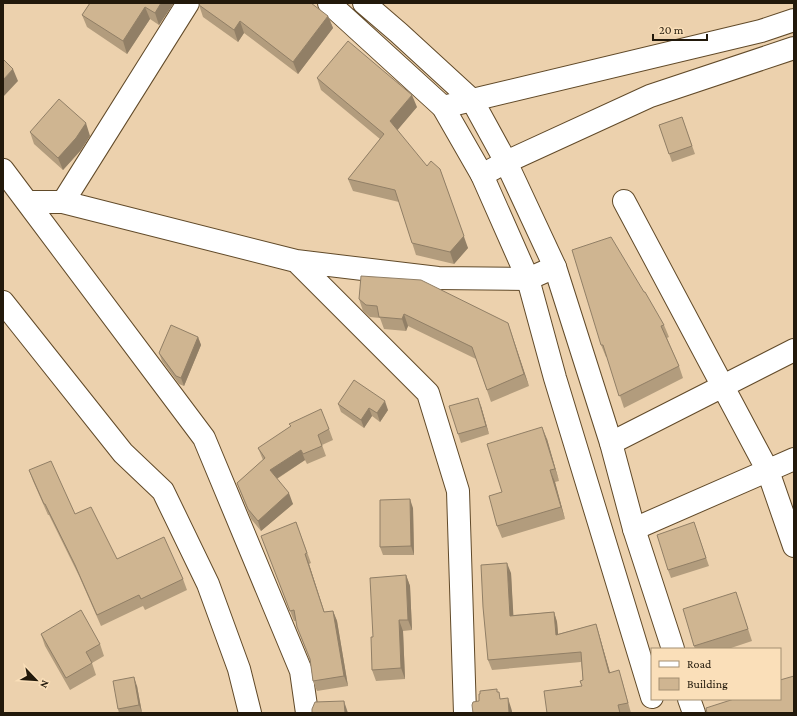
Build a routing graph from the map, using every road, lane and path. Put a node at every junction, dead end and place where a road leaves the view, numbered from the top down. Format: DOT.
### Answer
graph roads {
  1 [pos="188,3"];
  2 [pos="329,3"];
  3 [pos="364,3"];
  4 [pos="794,20"];
  5 [pos="794,48"];
  6 [pos="472,100"];
  7 [pos="443,107"];
  8 [pos="506,162"];
  9 [pos="3,170"];
  10 [pos="482,175"];
  11 [pos="624,201"];
  12 [pos="27,202"];
  13 [pos="63,202"];
  14 [pos="296,261"];
  15 [pos="556,267"];
  16 [pos="528,279"];
  17 [pos="3,302"];
  18 [pos="794,350"];
  19 [pos="723,385"];
  20 [pos="611,443"];
  21 [pos="794,459"];
  22 [pos="768,472"];
  23 [pos="634,529"];
  24 [pos="794,546"];
  25 [pos="673,648"];
  26 [pos="651,695"];
  27 [pos="653,700"];
  28 [pos="689,700"];
  29 [pos="250,713"];
  30 [pos="307,713"];
  31 [pos="464,713"];
  32 [pos="657,713"];
  33 [pos="694,713"];
  1 -- 13 [label="street"];
  2 -- 7 [label="street"];
  3 -- 6 [label="street"];
  4 -- 6 [label="street"];
  5 -- 8 [label="street"];
  6 -- 7 [label="street"];
  6 -- 8 [label="street"];
  7 -- 10 [label="street"];
  8 -- 10 [label="street"];
  8 -- 15 [label="street"];
  9 -- 12 [label="street"];
  10 -- 16 [label="street"];
  11 -- 19 [label="street"];
  12 -- 13 [label="street"];
  12 -- 30 [label="street"];
  13 -- 14 [label="street"];
  14 -- 16 [label="street"];
  14 -- 31 [label="street"];
  15 -- 16 [label="street"];
  15 -- 20 [label="street"];
  16 -- 26 [label="street"];
  17 -- 29 [label="street"];
  18 -- 19 [label="street"];
  19 -- 20 [label="street"];
  19 -- 22 [label="street"];
  20 -- 23 [label="street"];
  21 -- 22 [label="street"];
  22 -- 23 [label="street"];
  22 -- 24 [label="street"];
  23 -- 25 [label="street"];
  27 -- 32 [label="street"];
  28 -- 33 [label="street"];
}
